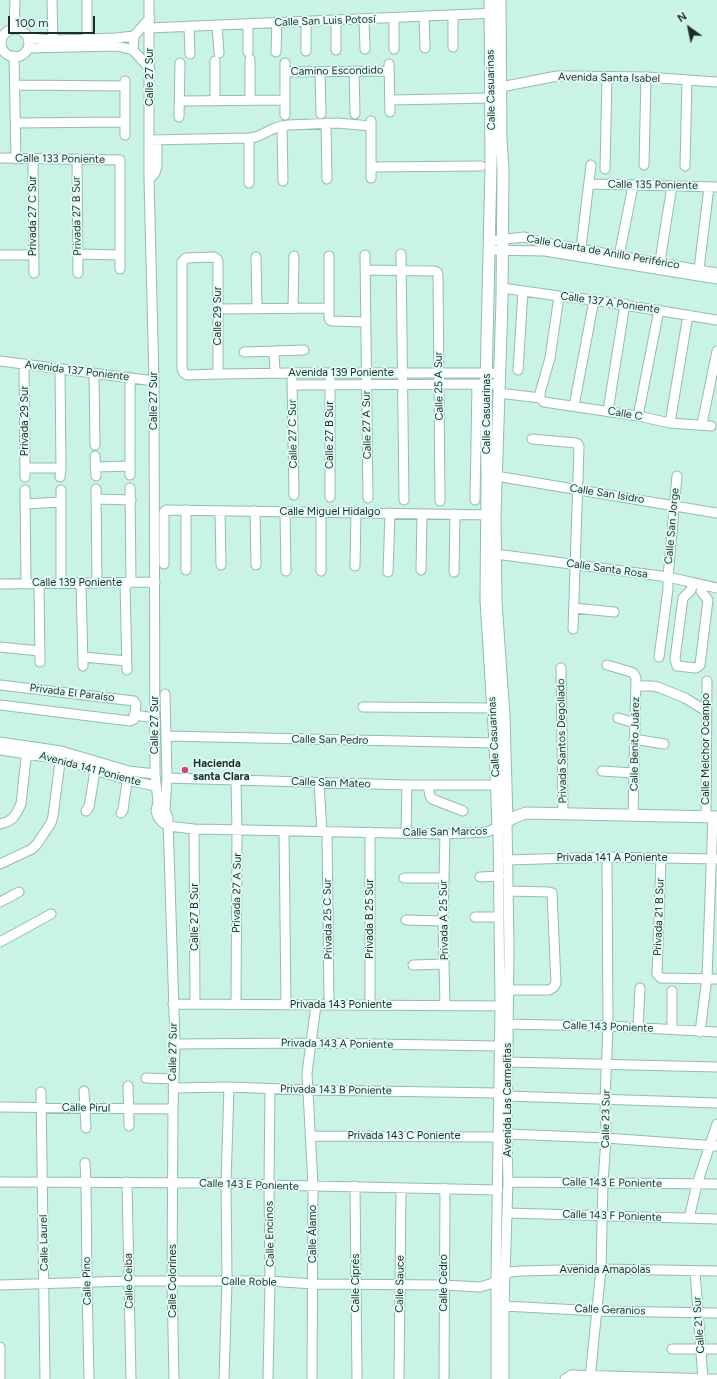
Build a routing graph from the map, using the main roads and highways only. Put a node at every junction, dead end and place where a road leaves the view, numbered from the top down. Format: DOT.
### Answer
graph roads {
  1 [pos="490,0"];
  2 [pos="500,0"];
  3 [pos="495,13"];
  4 [pos="491,515"];
  5 [pos="712,817"];
  6 [pos="502,824"];
  1 -- 3 [label="main road, Calle Casuarinas"];
  2 -- 3 [label="main road, Calle Casuarinas"];
  3 -- 4 [label="main road, Calle Casuarinas"];
  3 -- 4 [label="main road, Calle Casuarinas"];
  4 -- 6 [label="main road, Calle Casuarinas"];
  4 -- 6 [label="main road, Calle Casuarinas"];
  5 -- 6 [label="main road, Calle San Marcos"];
}
